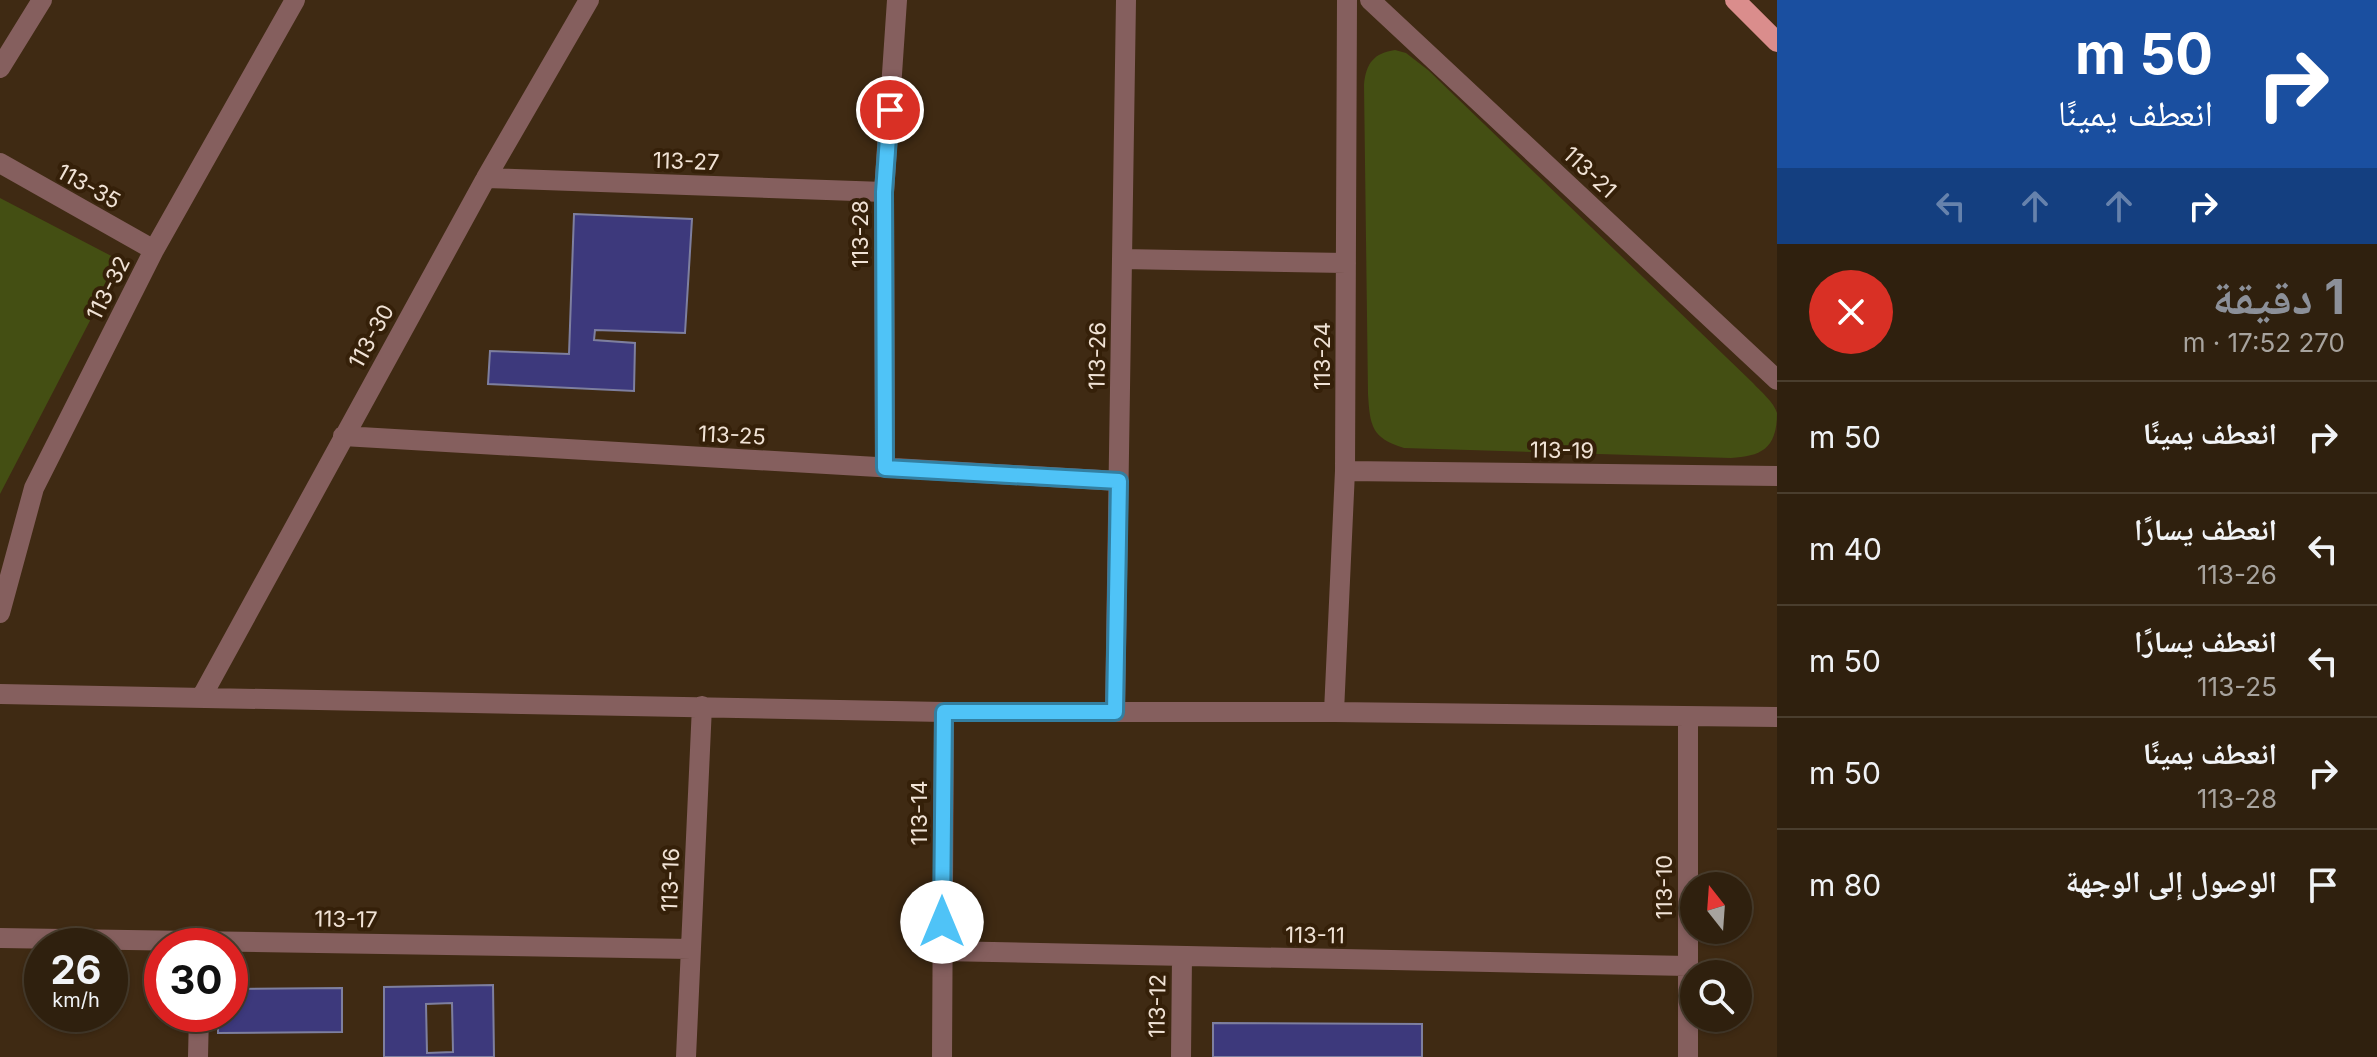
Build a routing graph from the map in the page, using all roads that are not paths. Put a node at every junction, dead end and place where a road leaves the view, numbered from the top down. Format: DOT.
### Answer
graph roads {
  1 [pos="42,0"];
  2 [pos="295,0"];
  3 [pos="589,0"];
  4 [pos="897,0"];
  5 [pos="1126,0"];
  6 [pos="1347,0"];
  7 [pos="1370,0"];
  8 [pos="1735,0"];
  9 [pos="1777,42"];
  10 [pos="0,68"];
  11 [pos="0,163"];
  12 [pos="486,178"];
  13 [pos="884,192"];
  14 [pos="154,250"];
  15 [pos="1122,259"];
  16 [pos="1346,263"];
  17 [pos="1777,380"];
  18 [pos="343,436"];
  19 [pos="885,468"];
  20 [pos="1345,471"];
  21 [pos="1777,476"];
  22 [pos="1119,481"];
  23 [pos="0,613"];
  24 [pos="0,694"];
  25 [pos="201,698"];
  26 [pos="702,706"];
  27 [pos="944,712"];
  28 [pos="1115,712"];
  29 [pos="1334,712"];
  30 [pos="1688,717"];
  31 [pos="1777,717"];
  32 [pos="0,938"];
  33 [pos="144,942"];
  34 [pos="248,944"];
  35 [pos="691,949"];
  36 [pos="942,951"];
  37 [pos="1182,956"];
  38 [pos="1688,960"];
  39 [pos="1680,966"];
  40 [pos="199,1032"];
  41 [pos="1688,1032"];
  42 [pos="198,1057"];
  43 [pos="686,1057"];
  44 [pos="942,1057"];
  45 [pos="1181,1057"];
  46 [pos="1688,1057"];
  1 -- 10 [label="street"];
  2 -- 14 [label="street, 113-32"];
  3 -- 12 [label="street, 113-30"];
  4 -- 13 [label="street, 113-28"];
  5 -- 15 [label="street, 113-26"];
  6 -- 16 [label="street, 113-24"];
  7 -- 17 [label="street, 113-21"];
  8 -- 9 [label="main road"];
  11 -- 14 [label="street, 113-35"];
  12 -- 13 [label="street, 113-27"];
  12 -- 18 [label="street, 113-30"];
  13 -- 19 [label="street, 113-28"];
  14 -- 23 [label="street, 113-32"];
  15 -- 16 [label="street"];
  15 -- 22 [label="street, 113-26"];
  16 -- 20 [label="street, 113-24"];
  18 -- 19 [label="street, 113-25"];
  18 -- 25 [label="street, 113-30"];
  19 -- 22 [label="street, 113-25"];
  20 -- 21 [label="street, 113-19"];
  20 -- 29 [label="street, 113-24"];
  22 -- 28 [label="street, 113-26"];
  24 -- 25 [label="street"];
  25 -- 26 [label="street"];
  26 -- 27 [label="street"];
  26 -- 35 [label="street, 113-16"];
  27 -- 28 [label="street"];
  27 -- 36 [label="street, 113-14"];
  28 -- 29 [label="street"];
  29 -- 30 [label="street"];
  30 -- 31 [label="street"];
  30 -- 38 [label="street, 113-10"];
  32 -- 33 [label="street, 113-17"];
  34 -- 35 [label="street, 113-17"];
  35 -- 43 [label="street, 113-16"];
  36 -- 37 [label="street, 113-11"];
  36 -- 44 [label="street, 113-14"];
  37 -- 39 [label="street, 113-11"];
  37 -- 45 [label="street, 113-12"];
  40 -- 42 [label="street"];
  41 -- 46 [label="street, 113-10"];
}
